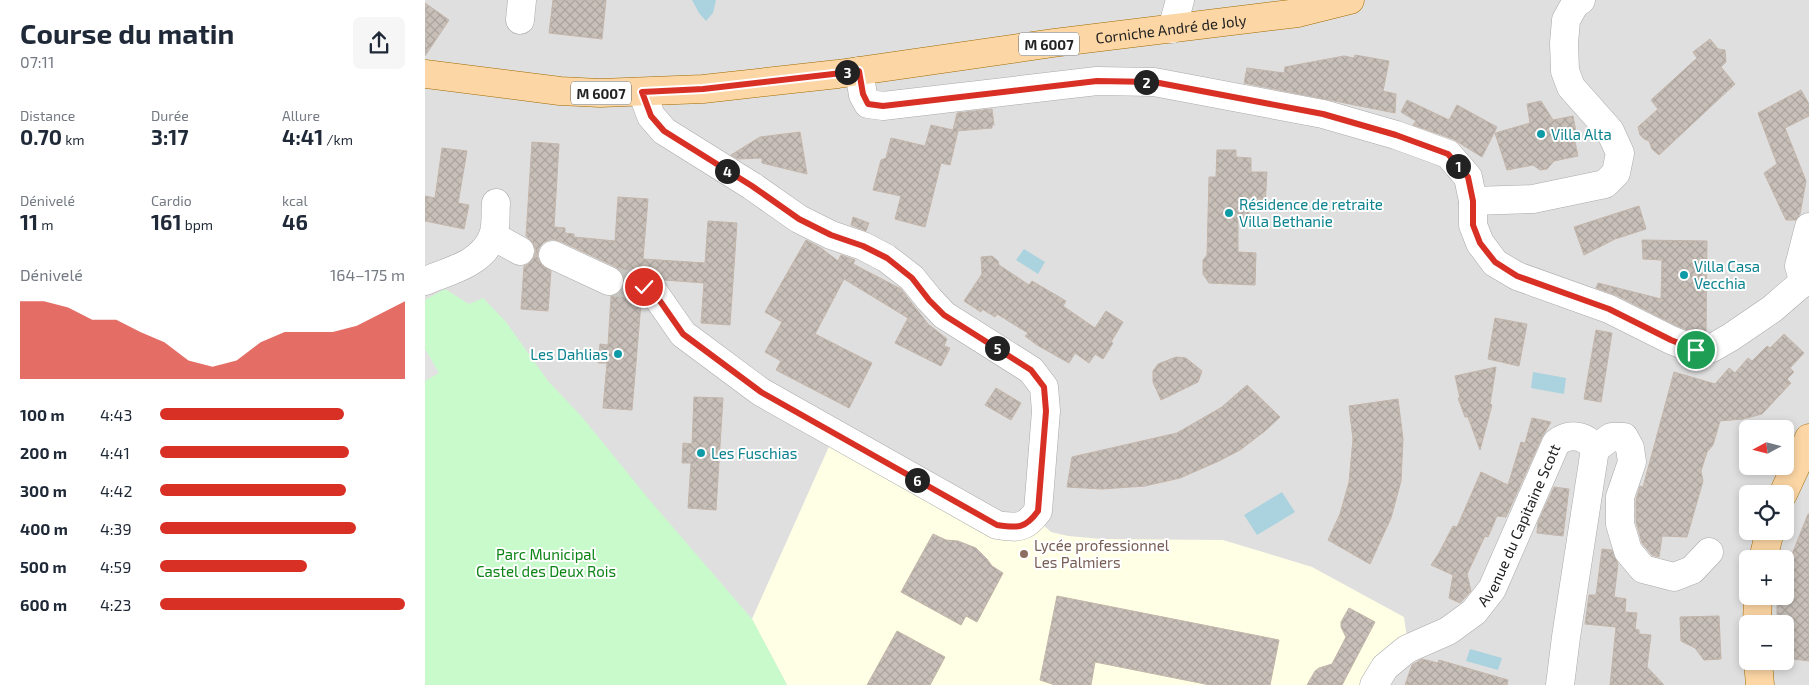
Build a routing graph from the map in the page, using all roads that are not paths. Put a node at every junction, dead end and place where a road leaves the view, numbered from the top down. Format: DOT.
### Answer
graph roads {
  1 [pos="1180,0"];
  2 [pos="1350,0"];
  3 [pos="1578,2"];
  4 [pos="1172,29"];
  5 [pos="859,71"];
  6 [pos="425,74"];
  7 [pos="642,92"];
  8 [pos="1473,201"];
  9 [pos="496,203"];
  10 [pos="1809,227"];
  11 [pos="493,236"];
  12 [pos="520,251"];
  13 [pos="553,255"];
  14 [pos="1806,280"];
  15 [pos="425,281"];
  16 [pos="609,281"];
  17 [pos="644,287"];
  18 [pos="1809,438"];
  19 [pos="1595,450"];
  20 [pos="1787,485"];
  21 [pos="1709,552"];
  22 [pos="1759,670"];
  23 [pos="1374,685"];
  24 [pos="1560,685"];
  25 [pos="1760,685"];
  1 -- 4 [label="street"];
  2 -- 4 [label="main road, Corniche André de Joly / M 6007"];
  3 -- 8 [label="street"];
  4 -- 5 [label="main road, Corniche André de Joly / M 6007"];
  5 -- 7 [label="main road, Corniche André de Joly / M 6007"];
  5 -- 8 [label="street"];
  6 -- 7 [label="main road, Corniche André de Joly / M 6007"];
  7 -- 17 [label="street"];
  8 -- 14 [label="street"];
  9 -- 11 [label="street"];
  10 -- 14 [label="street"];
  11 -- 12 [label="street"];
  11 -- 15 [label="street"];
  13 -- 16 [label="street"];
  18 -- 20 [label="main road"];
  19 -- 21 [label="street"];
  19 -- 23 [label="street, Avenue du Capitaine Scott"];
  19 -- 24 [label="street"];
  22 -- 25 [label="main road"];
}
